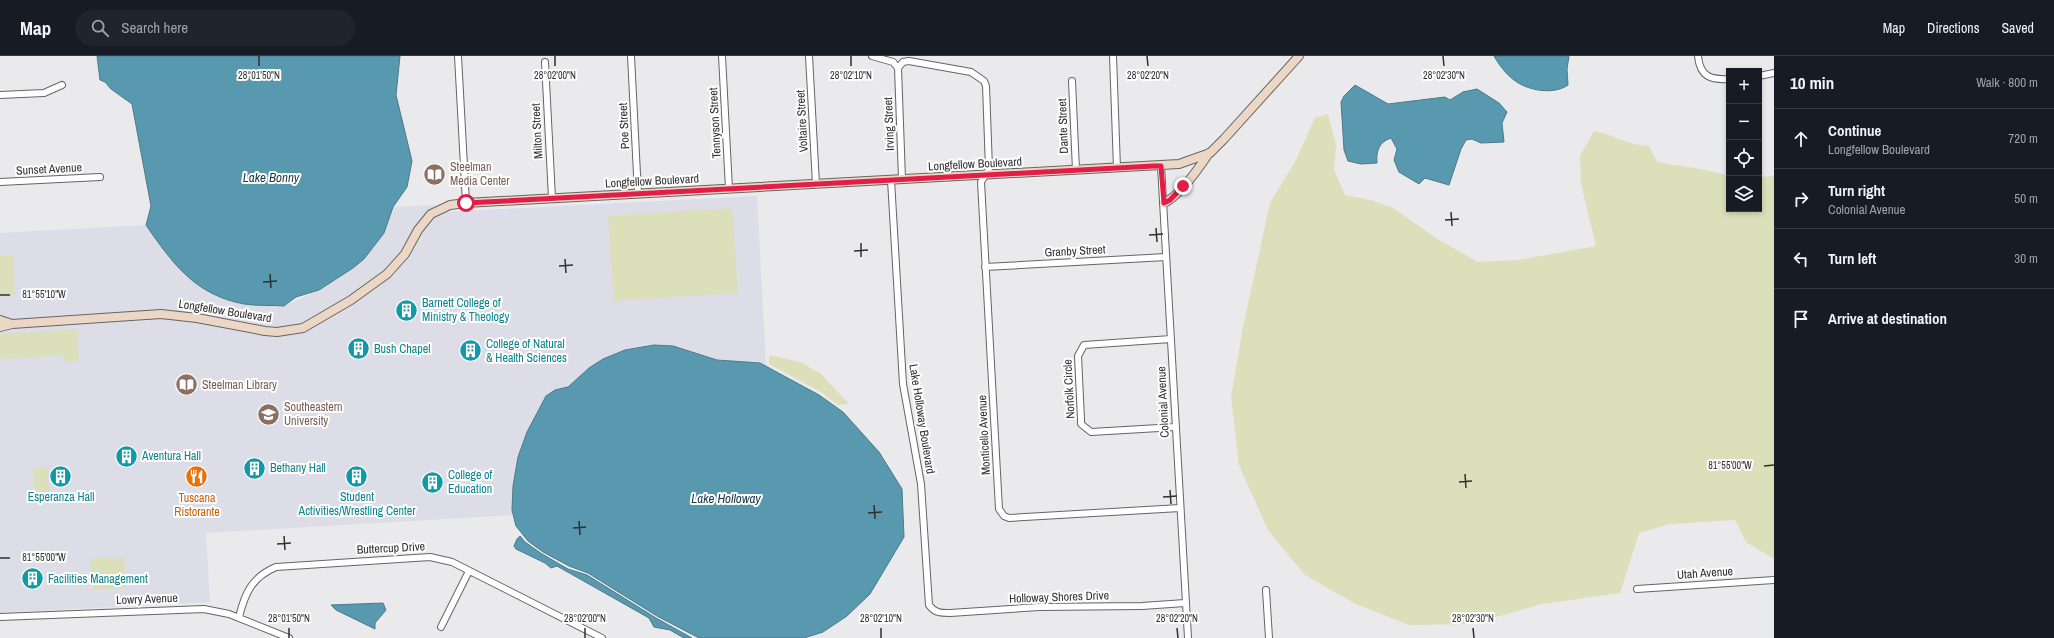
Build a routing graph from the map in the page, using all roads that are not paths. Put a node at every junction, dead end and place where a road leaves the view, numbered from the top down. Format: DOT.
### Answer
graph roads {
  1 [pos="458,56"];
  2 [pos="631,56"];
  3 [pos="722,56"];
  4 [pos="809,56"];
  5 [pos="872,56"];
  6 [pos="1113,56"];
  7 [pos="1299,56"];
  8 [pos="1698,56"];
  9 [pos="544,62"];
  10 [pos="898,68"];
  11 [pos="1774,74"];
  12 [pos="1762,76"];
  13 [pos="1726,78"];
  14 [pos="1072,81"];
  15 [pos="62,85"];
  16 [pos="0,95"];
  17 [pos="1210,153"];
  18 [pos="1161,166"];
  19 [pos="1117,168"];
  20 [pos="1076,170"];
  21 [pos="985,175"];
  22 [pos="100,177"];
  23 [pos="891,180"];
  24 [pos="902,180"];
  25 [pos="0,182"];
  26 [pos="816,184"];
  27 [pos="729,189"];
  28 [pos="638,194"];
  29 [pos="552,198"];
  30 [pos="466,203"];
  31 [pos="1164,203"];
  32 [pos="1166,256"];
  33 [pos="985,267"];
  34 [pos="0,320"];
  35 [pos="12,324"];
  36 [pos="0,327"];
  37 [pos="1171,339"];
  38 [pos="1176,427"];
  39 [pos="1180,508"];
  40 [pos="469,571"];
  41 [pos="1774,580"];
  42 [pos="1637,589"];
  43 [pos="1266,590"];
  44 [pos="1185,603"];
  45 [pos="934,611"];
  46 [pos="238,617"];
  47 [pos="0,618"];
  48 [pos="441,627"];
  49 [pos="289,638"];
  50 [pos="602,638"];
  51 [pos="1188,638"];
  52 [pos="1269,638"];
  1 -- 30 [label="street"];
  2 -- 28 [label="street, Poe Street"];
  3 -- 27 [label="street, Tennyson Street"];
  4 -- 26 [label="street, Voltaire Street"];
  5 -- 10 [label="street"];
  6 -- 19 [label="street"];
  7 -- 17 [label="street, Longfellow Boulevard"];
  8 -- 13 [label="street"];
  9 -- 29 [label="street, Milton Street"];
  10 -- 21 [label="street, Monticello Avenue"];
  10 -- 24 [label="street, Irving Street"];
  11 -- 12 [label="street"];
  14 -- 20 [label="street, Dante Street"];
  15 -- 16 [label="street"];
  17 -- 18 [label="street, Longfellow Boulevard"];
  17 -- 31 [label="street"];
  18 -- 19 [label="street, Longfellow Boulevard"];
  18 -- 31 [label="street, Colonial Avenue"];
  19 -- 20 [label="street, Longfellow Boulevard"];
  20 -- 21 [label="street, Longfellow Boulevard"];
  21 -- 24 [label="street, Longfellow Boulevard"];
  21 -- 33 [label="street, Monticello Avenue"];
  22 -- 25 [label="street, Sunset Avenue"];
  23 -- 24 [label="street, Longfellow Boulevard"];
  23 -- 26 [label="street, Longfellow Boulevard"];
  23 -- 45 [label="street, Lake Holloway Boulevard"];
  26 -- 27 [label="street, Longfellow Boulevard"];
  27 -- 28 [label="street, Longfellow Boulevard"];
  28 -- 29 [label="street, Longfellow Boulevard"];
  29 -- 30 [label="street, Longfellow Boulevard"];
  30 -- 35 [label="street, Longfellow Boulevard"];
  31 -- 32 [label="street, Colonial Avenue"];
  32 -- 33 [label="street, Granby Street"];
  32 -- 37 [label="street, Colonial Avenue"];
  33 -- 39 [label="street, Monticello Avenue"];
  34 -- 35 [label="street, Longfellow Boulevard"];
  35 -- 36 [label="street, Longfellow Boulevard"];
  37 -- 38 [label="street, Colonial Avenue"];
  37 -- 38 [label="street, Norfolk Circle"];
  38 -- 39 [label="street, Colonial Avenue"];
  39 -- 44 [label="street, Colonial Avenue"];
  40 -- 46 [label="street, Buttercup Drive"];
  40 -- 48 [label="street"];
  40 -- 50 [label="street, Buttercup Drive"];
  41 -- 42 [label="street, Utah Avenue"];
  43 -- 52 [label="street"];
  44 -- 45 [label="street, Holloway Shores Drive"];
  44 -- 51 [label="street, Colonial Avenue"];
  46 -- 47 [label="street, Lowry Avenue"];
  46 -- 49 [label="street, Lowry Avenue"];
}
